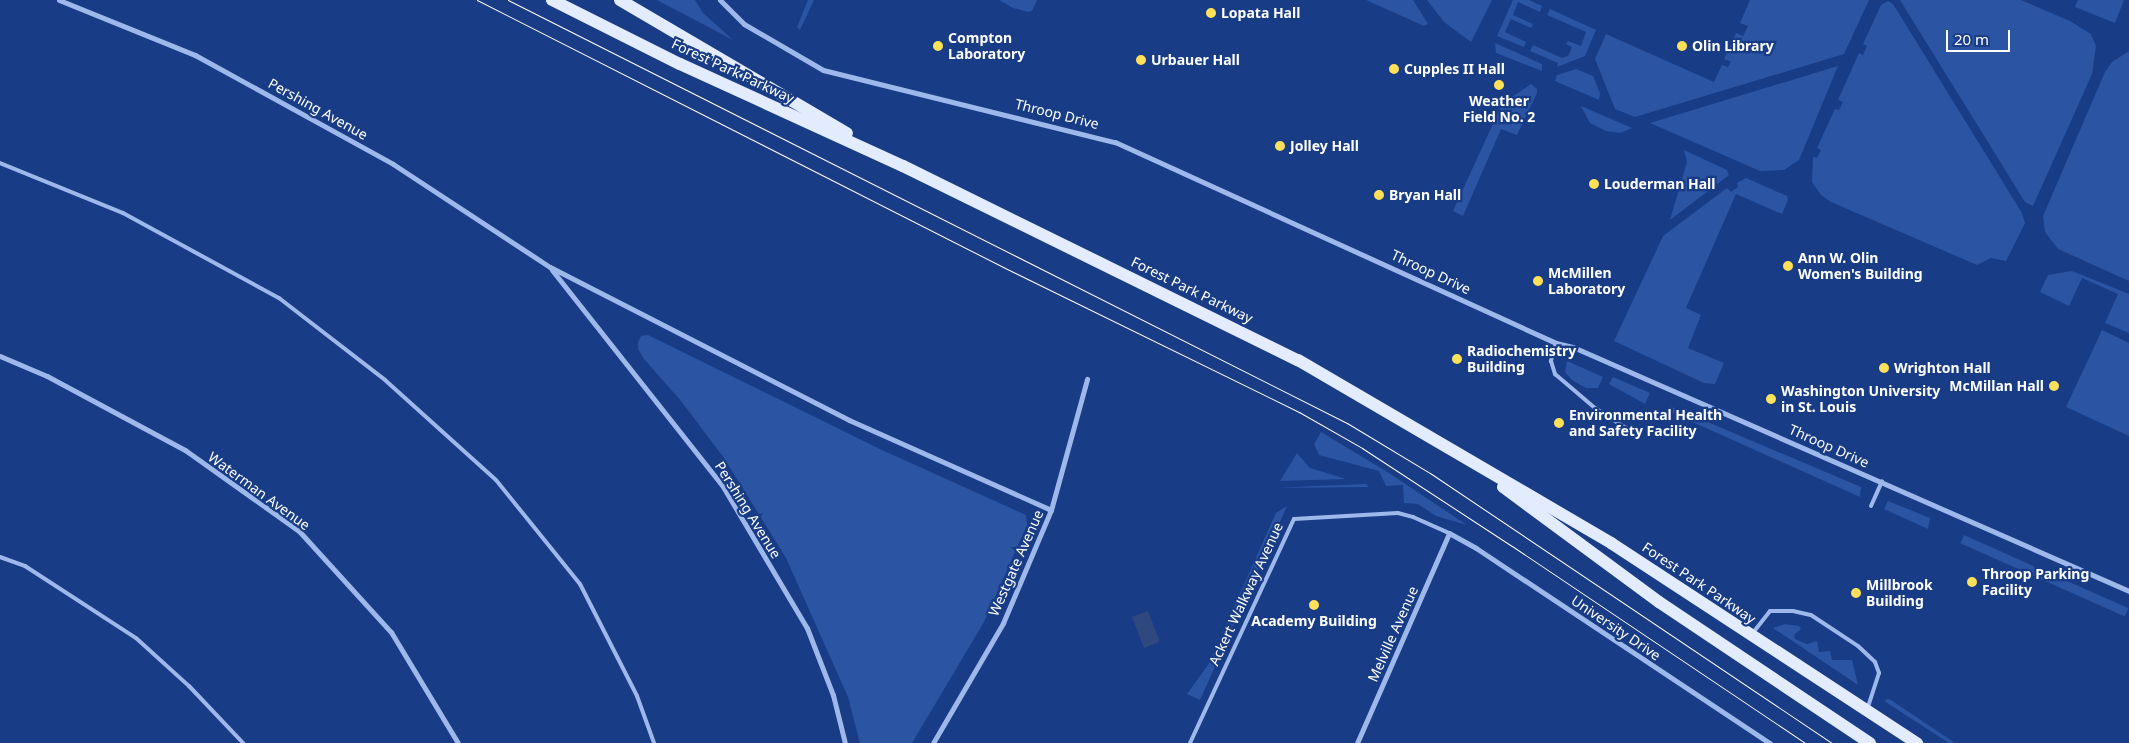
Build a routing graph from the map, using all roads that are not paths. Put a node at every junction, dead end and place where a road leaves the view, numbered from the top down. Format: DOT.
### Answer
graph roads {
  1 [pos="59,0"];
  2 [pos="552,0"];
  3 [pos="620,0"];
  4 [pos="720,0"];
  5 [pos="0,163"];
  6 [pos="903,166"];
  7 [pos="550,267"];
  8 [pos="1556,343"];
  9 [pos="0,356"];
  10 [pos="1087,380"];
  11 [pos="1632,432"];
  12 [pos="1462,455"];
  13 [pos="1882,481"];
  14 [pos="1871,506"];
  15 [pos="1051,510"];
  16 [pos="1449,533"];
  17 [pos="0,556"];
  18 [pos="2129,591"];
  19 [pos="1750,636"];
  20 [pos="1866,711"];
  21 [pos="243,743"];
  22 [pos="458,743"];
  23 [pos="654,743"];
  24 [pos="845,743"];
  25 [pos="933,743"];
  26 [pos="1190,743"];
  27 [pos="1357,743"];
  28 [pos="1770,743"];
  29 [pos="1870,743"];
  30 [pos="1917,743"];
  1 -- 7 [label="street, Pershing Avenue"];
  2 -- 6 [label="main road, Forest Park Parkway"];
  3 -- 6 [label="main road, Forest Park Parkway"];
  4 -- 8 [label="street, Throop Drive"];
  5 -- 23 [label="lane"];
  6 -- 12 [label="main road, Forest Park Parkway"];
  7 -- 15 [label="street, Pershing Avenue"];
  7 -- 24 [label="street, Pershing Avenue"];
  8 -- 11 [label="lane"];
  8 -- 13 [label="street, Throop Drive"];
  9 -- 22 [label="street, Waterman Avenue"];
  10 -- 15 [label="street, Westgate Avenue"];
  12 -- 19 [label="main road, Forest Park Parkway"];
  12 -- 29 [label="main road, Forest Park Parkway"];
  13 -- 14 [label="lane"];
  13 -- 18 [label="street, Throop Drive"];
  15 -- 25 [label="street, Westgate Avenue"];
  16 -- 26 [label="lane, Ackert Walkway Avenue"];
  16 -- 27 [label="street, Melville Avenue"];
  16 -- 28 [label="street, University Drive"];
  17 -- 21 [label="lane"];
  19 -- 20 [label="main road, Forest Park Parkway"];
  19 -- 20 [label="lane"];
  20 -- 30 [label="main road, Forest Park Parkway"];
}
